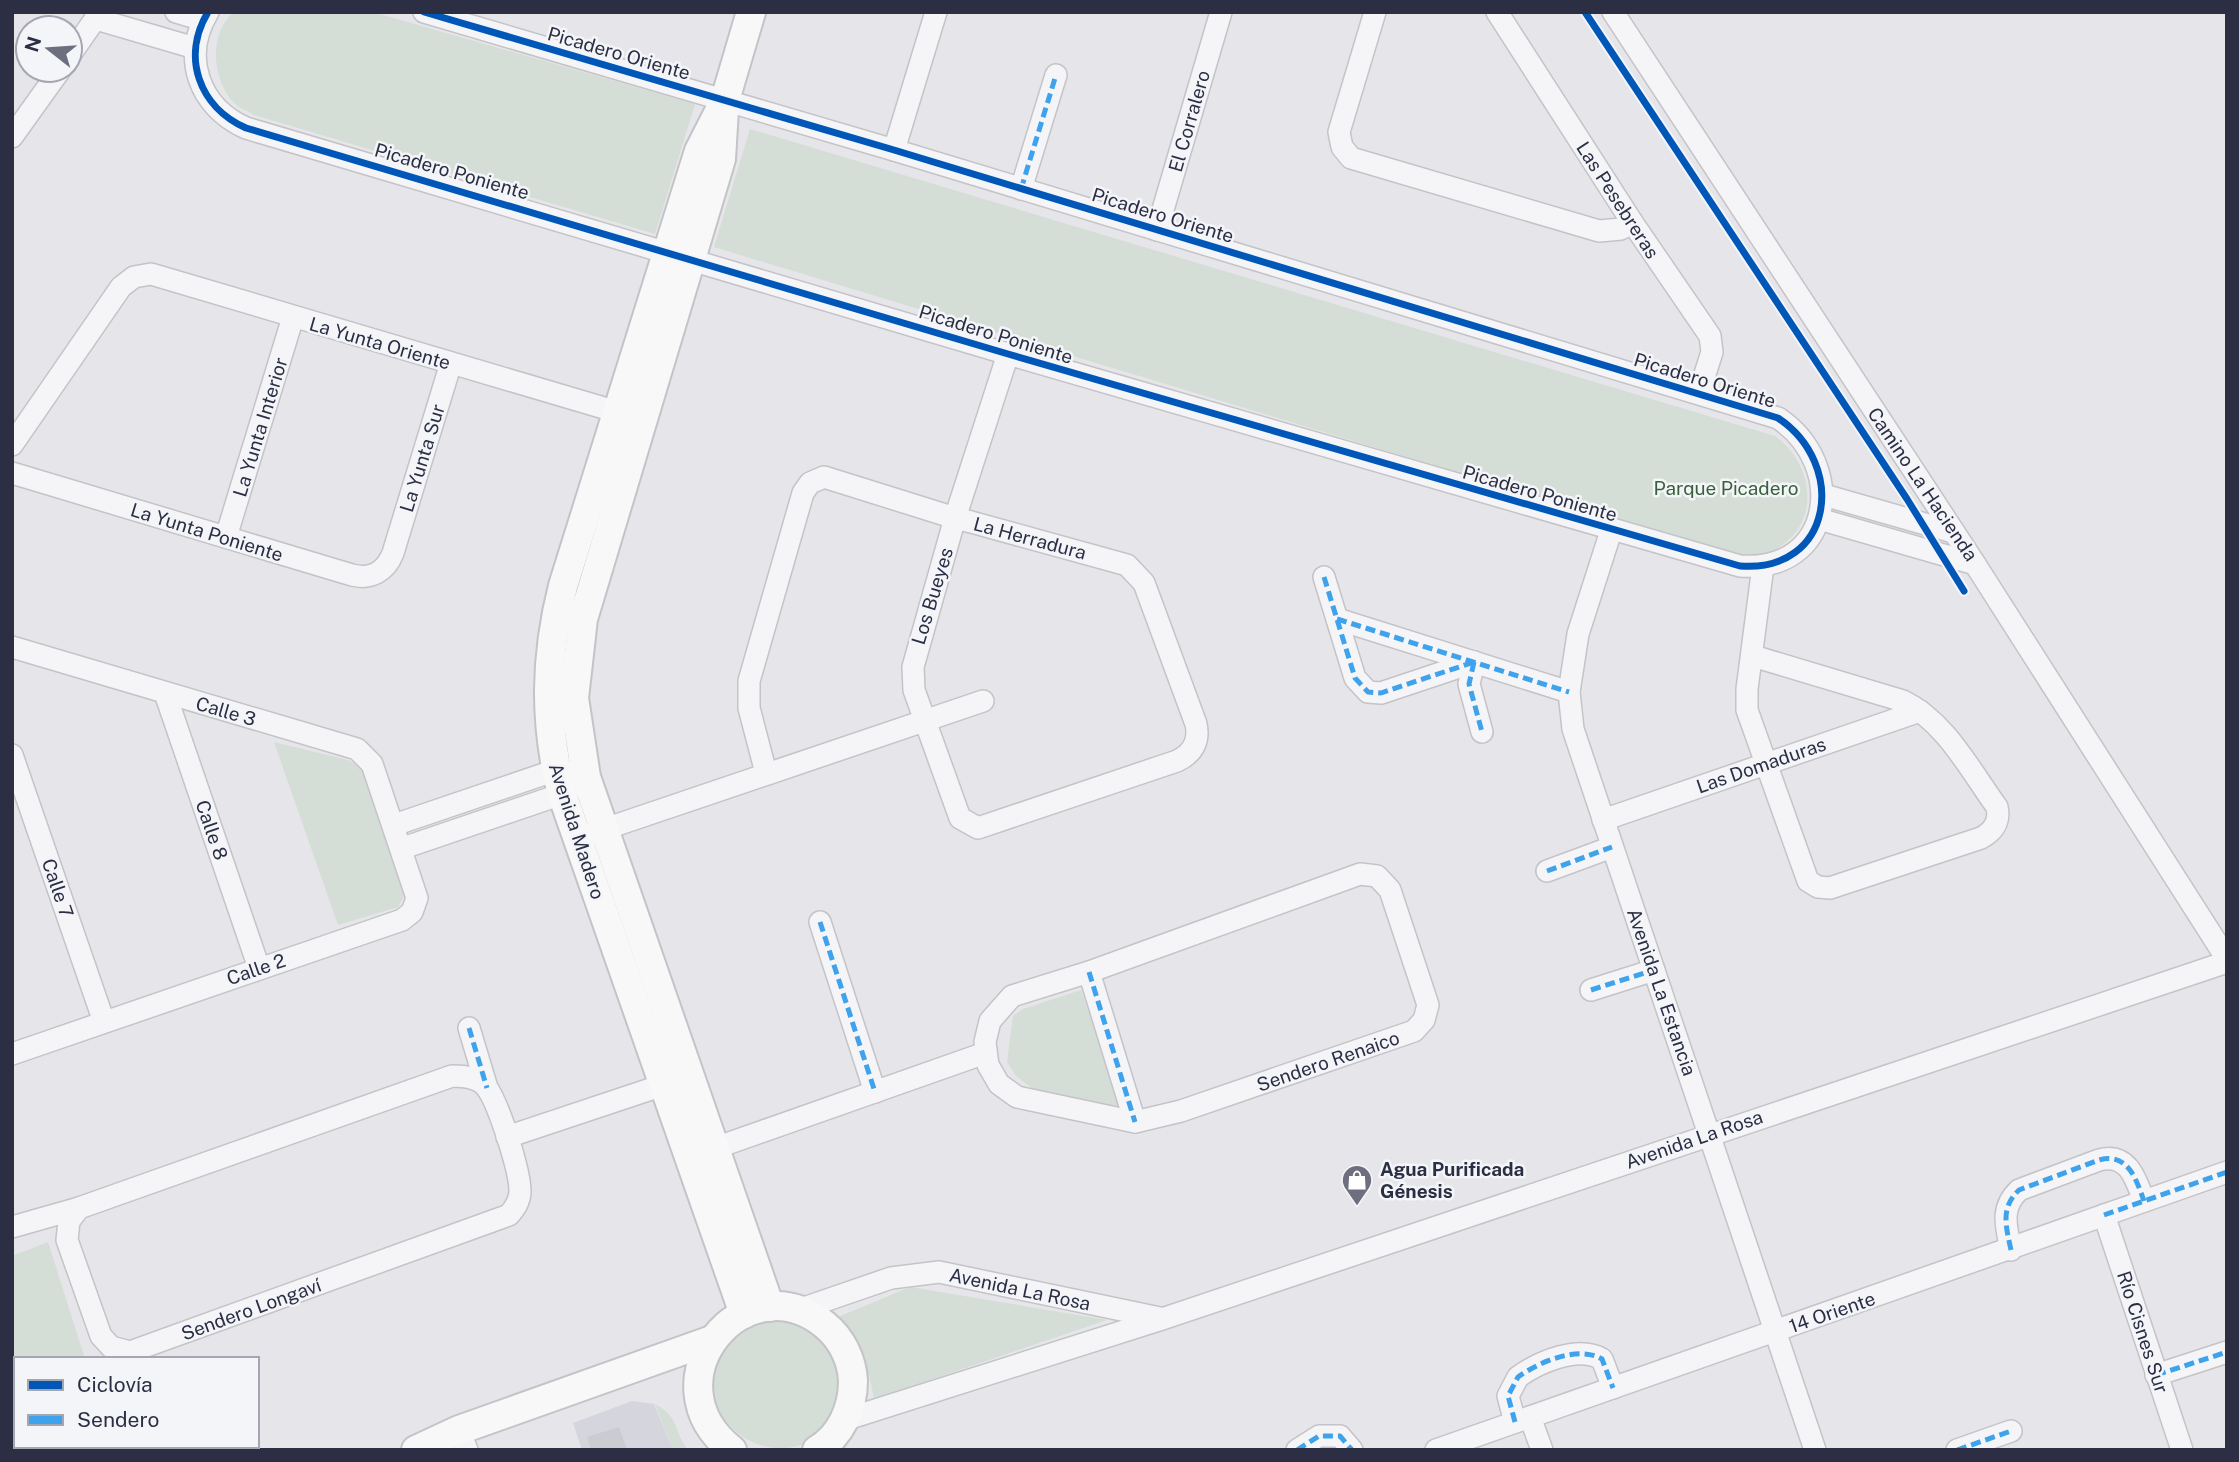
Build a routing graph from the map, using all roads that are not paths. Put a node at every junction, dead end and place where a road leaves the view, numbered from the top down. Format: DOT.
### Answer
graph roads {
  1 [pos="176,12"];
  2 [pos="424,12"];
  3 [pos="751,12"];
  4 [pos="936,12"];
  5 [pos="1221,12"];
  6 [pos="1375,12"];
  7 [pos="1497,12"];
  8 [pos="1613,12"];
  9 [pos="98,16"];
  10 [pos="205,16"];
  11 [pos="450,16"];
  12 [pos="84,36"];
  13 [pos="195,48"];
  14 [pos="1056,75"];
  15 [pos="50,84"];
  16 [pos="725,100"];
  17 [pos="12,137"];
  18 [pos="894,150"];
  19 [pos="1021,189"];
  20 [pos="1632,222"];
  21 [pos="1157,230"];
  22 [pos="678,254"];
  23 [pos="293,317"];
  24 [pos="1008,354"];
  25 [pos="451,363"];
  26 [pos="1699,393"];
  27 [pos="630,416"];
  28 [pos="12,445"];
  29 [pos="12,473"];
  30 [pos="1824,495"];
  31 [pos="955,517"];
  32 [pos="1819,519"];
  33 [pos="1611,531"];
  34 [pos="1953,532"];
  35 [pos="226,537"];
  36 [pos="393,552"];
  37 [pos="1975,564"];
  38 [pos="1763,566"];
  39 [pos="1324,577"];
  40 [pos="1338,619"];
  41 [pos="12,647"];
  42 [pos="1754,656"];
  43 [pos="1474,662"];
  44 [pos="1569,692"];
  45 [pos="164,693"];
  46 [pos="983,701"];
  47 [pos="1920,711"];
  48 [pos="925,721"];
  49 [pos="1482,732"];
  50 [pos="12,755"];
  51 [pos="1765,763"];
  52 [pos="766,773"];
  53 [pos="586,777"];
  54 [pos="559,782"];
  55 [pos="1603,820"];
  56 [pos="394,825"];
  57 [pos="606,828"];
  58 [pos="978,828"];
  59 [pos="578,838"];
  60 [pos="1612,847"];
  61 [pos="403,848"];
  62 [pos="1547,871"];
  63 [pos="820,922"];
  64 [pos="2227,961"];
  65 [pos="259,968"];
  66 [pos="1654,970"];
  67 [pos="1088,972"];
  68 [pos="1591,990"];
  69 [pos="104,1022"];
  70 [pos="469,1028"];
  71 [pos="12,1054"];
  72 [pos="985,1054"];
  73 [pos="692,1075"];
  74 [pos="665,1084"];
  75 [pos="487,1088"];
  76 [pos="875,1092"];
  77 [pos="1135,1122"];
  78 [pos="1709,1134"];
  79 [pos="507,1137"];
  80 [pos="702,1152"];
  81 [pos="2227,1172"];
  82 [pos="2144,1201"];
  83 [pos="79,1208"];
  84 [pos="2104,1215"];
  85 [pos="12,1227"];
  86 [pos="2011,1250"];
  87 [pos="757,1310"];
  88 [pos="798,1310"];
  89 [pos="1163,1319"];
  90 [pos="1776,1332"];
  91 [pos="712,1340"];
  92 [pos="2227,1352"];
  93 [pos="121,1355"];
  94 [pos="622,1372"];
  95 [pos="2156,1375"];
  96 [pos="698,1384"];
  97 [pos="1613,1388"];
  98 [pos="844,1420"];
  99 [pos="1523,1420"];
  100 [pos="2011,1431"];
  101 [pos="463,1440"];
  102 [pos="821,1449"];
  103 [pos="416,1450"];
  104 [pos="732,1450"];
  105 [pos="1297,1450"];
  106 [pos="1352,1450"];
  107 [pos="1436,1450"];
  108 [pos="1542,1450"];
  109 [pos="1815,1450"];
  110 [pos="1957,1450"];
  111 [pos="2182,1450"];
  1 -- 10 [label="street"];
  2 -- 11 [label="street, Picadero Oriente"];
  3 -- 16 [label="street, Avenida Madero"];
  4 -- 18 [label="street"];
  5 -- 21 [label="street, El Corralero"];
  6 -- 20 [label="street"];
  7 -- 20 [label="street, Las Pesebreras"];
  8 -- 34 [label="street, Camino La Hacienda"];
  9 -- 12 [label="street"];
  9 -- 13 [label="street"];
  10 -- 13 [label="street"];
  11 -- 16 [label="street, Picadero Oriente"];
  13 -- 22 [label="street, Picadero Poniente"];
  14 -- 19 [label="street"];
  15 -- 17 [label="street"];
  16 -- 18 [label="street, Picadero Oriente"];
  16 -- 22 [label="street, Avenida Madero"];
  18 -- 19 [label="street, Picadero Oriente"];
  19 -- 21 [label="street, Picadero Oriente"];
  20 -- 26 [label="street, Las Pesebreras"];
  21 -- 26 [label="street, Picadero Oriente"];
  22 -- 24 [label="street, Picadero Poniente"];
  22 -- 27 [label="street, Avenida Madero"];
  23 -- 25 [label="street, La Yunta Oriente"];
  23 -- 28 [label="street, La Yunta Oriente"];
  23 -- 35 [label="street, La Yunta Interior"];
  24 -- 31 [label="street, Los Bueyes"];
  24 -- 33 [label="street, Picadero Poniente"];
  25 -- 27 [label="street, La Yunta Oriente"];
  25 -- 36 [label="street, La Yunta Sur"];
  26 -- 30 [label="street, Picadero Oriente"];
  27 -- 53 [label="street, Avenida Madero"];
  27 -- 54 [label="street, Avenida Madero"];
  29 -- 35 [label="street, La Yunta Poniente"];
  30 -- 32 [label="street, Picadero Oriente"];
  30 -- 34 [label="street"];
  31 -- 48 [label="street, Los Bueyes"];
  31 -- 52 [label="street, La Herradura"];
  31 -- 58 [label="street, La Herradura"];
  32 -- 37 [label="street"];
  32 -- 38 [label="street, Picadero Poniente"];
  33 -- 38 [label="street, Picadero Poniente"];
  33 -- 44 [label="street, Avenida La Estancia"];
  34 -- 37 [label="street, Camino La Hacienda"];
  35 -- 36 [label="street, La Yunta Poniente"];
  37 -- 64 [label="street, Camino La Hacienda"];
  38 -- 42 [label="street"];
  39 -- 40 [label="street"];
  40 -- 43 [label="street"];
  40 -- 43 [label="street"];
  41 -- 45 [label="street, Calle 3"];
  42 -- 47 [label="street"];
  42 -- 51 [label="street"];
  43 -- 44 [label="street"];
  43 -- 49 [label="street"];
  44 -- 55 [label="street, Avenida La Estancia"];
  45 -- 56 [label="street, Calle 3"];
  45 -- 65 [label="street, Calle 8"];
  46 -- 48 [label="street"];
  47 -- 51 [label="street, Las Domaduras"];
  47 -- 51 [label="street"];
  48 -- 52 [label="street"];
  48 -- 58 [label="street, Los Bueyes"];
  50 -- 69 [label="street, Calle 7"];
  51 -- 55 [label="street, Las Domaduras"];
  52 -- 57 [label="street"];
  53 -- 54 [label="street"];
  53 -- 57 [label="street, Avenida Madero"];
  54 -- 56 [label="street"];
  54 -- 59 [label="street, Avenida Madero"];
  54 -- 61 [label="street"];
  55 -- 60 [label="street, Avenida La Estancia"];
  56 -- 61 [label="street, Calle 2"];
  57 -- 59 [label="street"];
  57 -- 73 [label="street, Avenida Madero"];
  59 -- 74 [label="street, Avenida Madero"];
  60 -- 62 [label="street"];
  60 -- 66 [label="street, Avenida La Estancia"];
  61 -- 65 [label="street, Calle 2"];
  63 -- 76 [label="street"];
  64 -- 78 [label="street, Avenida La Rosa"];
  65 -- 69 [label="street, Calle 2"];
  66 -- 68 [label="street"];
  66 -- 78 [label="street, Avenida La Estancia"];
  67 -- 72 [label="street, Sendero Renaico"];
  67 -- 77 [label="street"];
  67 -- 77 [label="street, Sendero Renaico"];
  69 -- 71 [label="street, Calle 2"];
  70 -- 75 [label="street, Sendero Longaví"];
  72 -- 76 [label="street"];
  72 -- 77 [label="street, Sendero Renaico"];
  73 -- 74 [label="street"];
  73 -- 80 [label="street, Avenida Madero"];
  74 -- 79 [label="street"];
  74 -- 80 [label="street, Avenida Madero"];
  75 -- 79 [label="street, Sendero Longaví"];
  75 -- 83 [label="street"];
  76 -- 80 [label="street"];
  78 -- 89 [label="street, Avenida La Rosa"];
  78 -- 90 [label="street, Avenida La Estancia"];
  79 -- 93 [label="street, Sendero Longaví"];
  80 -- 87 [label="street, Avenida Madero"];
  81 -- 82 [label="street, 14 Oriente"];
  82 -- 84 [label="street, 14 Oriente"];
  82 -- 86 [label="street"];
  83 -- 85 [label="street"];
  83 -- 93 [label="street, Sendero Longaví"];
  84 -- 86 [label="street, 14 Oriente"];
  84 -- 95 [label="street, Río Cisnes Sur"];
  86 -- 90 [label="street, 14 Oriente"];
  87 -- 88 [label="street"];
  87 -- 91 [label="street"];
  88 -- 89 [label="street, Avenida La Rosa"];
  88 -- 98 [label="street"];
  89 -- 98 [label="street, Avenida La Rosa"];
  90 -- 97 [label="street, 14 Oriente"];
  90 -- 109 [label="street, Avenida La Estancia"];
  91 -- 94 [label="street"];
  91 -- 96 [label="street"];
  92 -- 95 [label="street"];
  94 -- 96 [label="street"];
  94 -- 101 [label="street"];
  95 -- 111 [label="street, Río Cisnes Sur"];
  96 -- 104 [label="street"];
  97 -- 99 [label="street, 14 Oriente"];
  97 -- 99 [label="street"];
  98 -- 102 [label="street"];
  99 -- 107 [label="street, 14 Oriente"];
  99 -- 108 [label="street"];
  100 -- 110 [label="street"];
  101 -- 103 [label="street"];
  105 -- 106 [label="street"];
}
